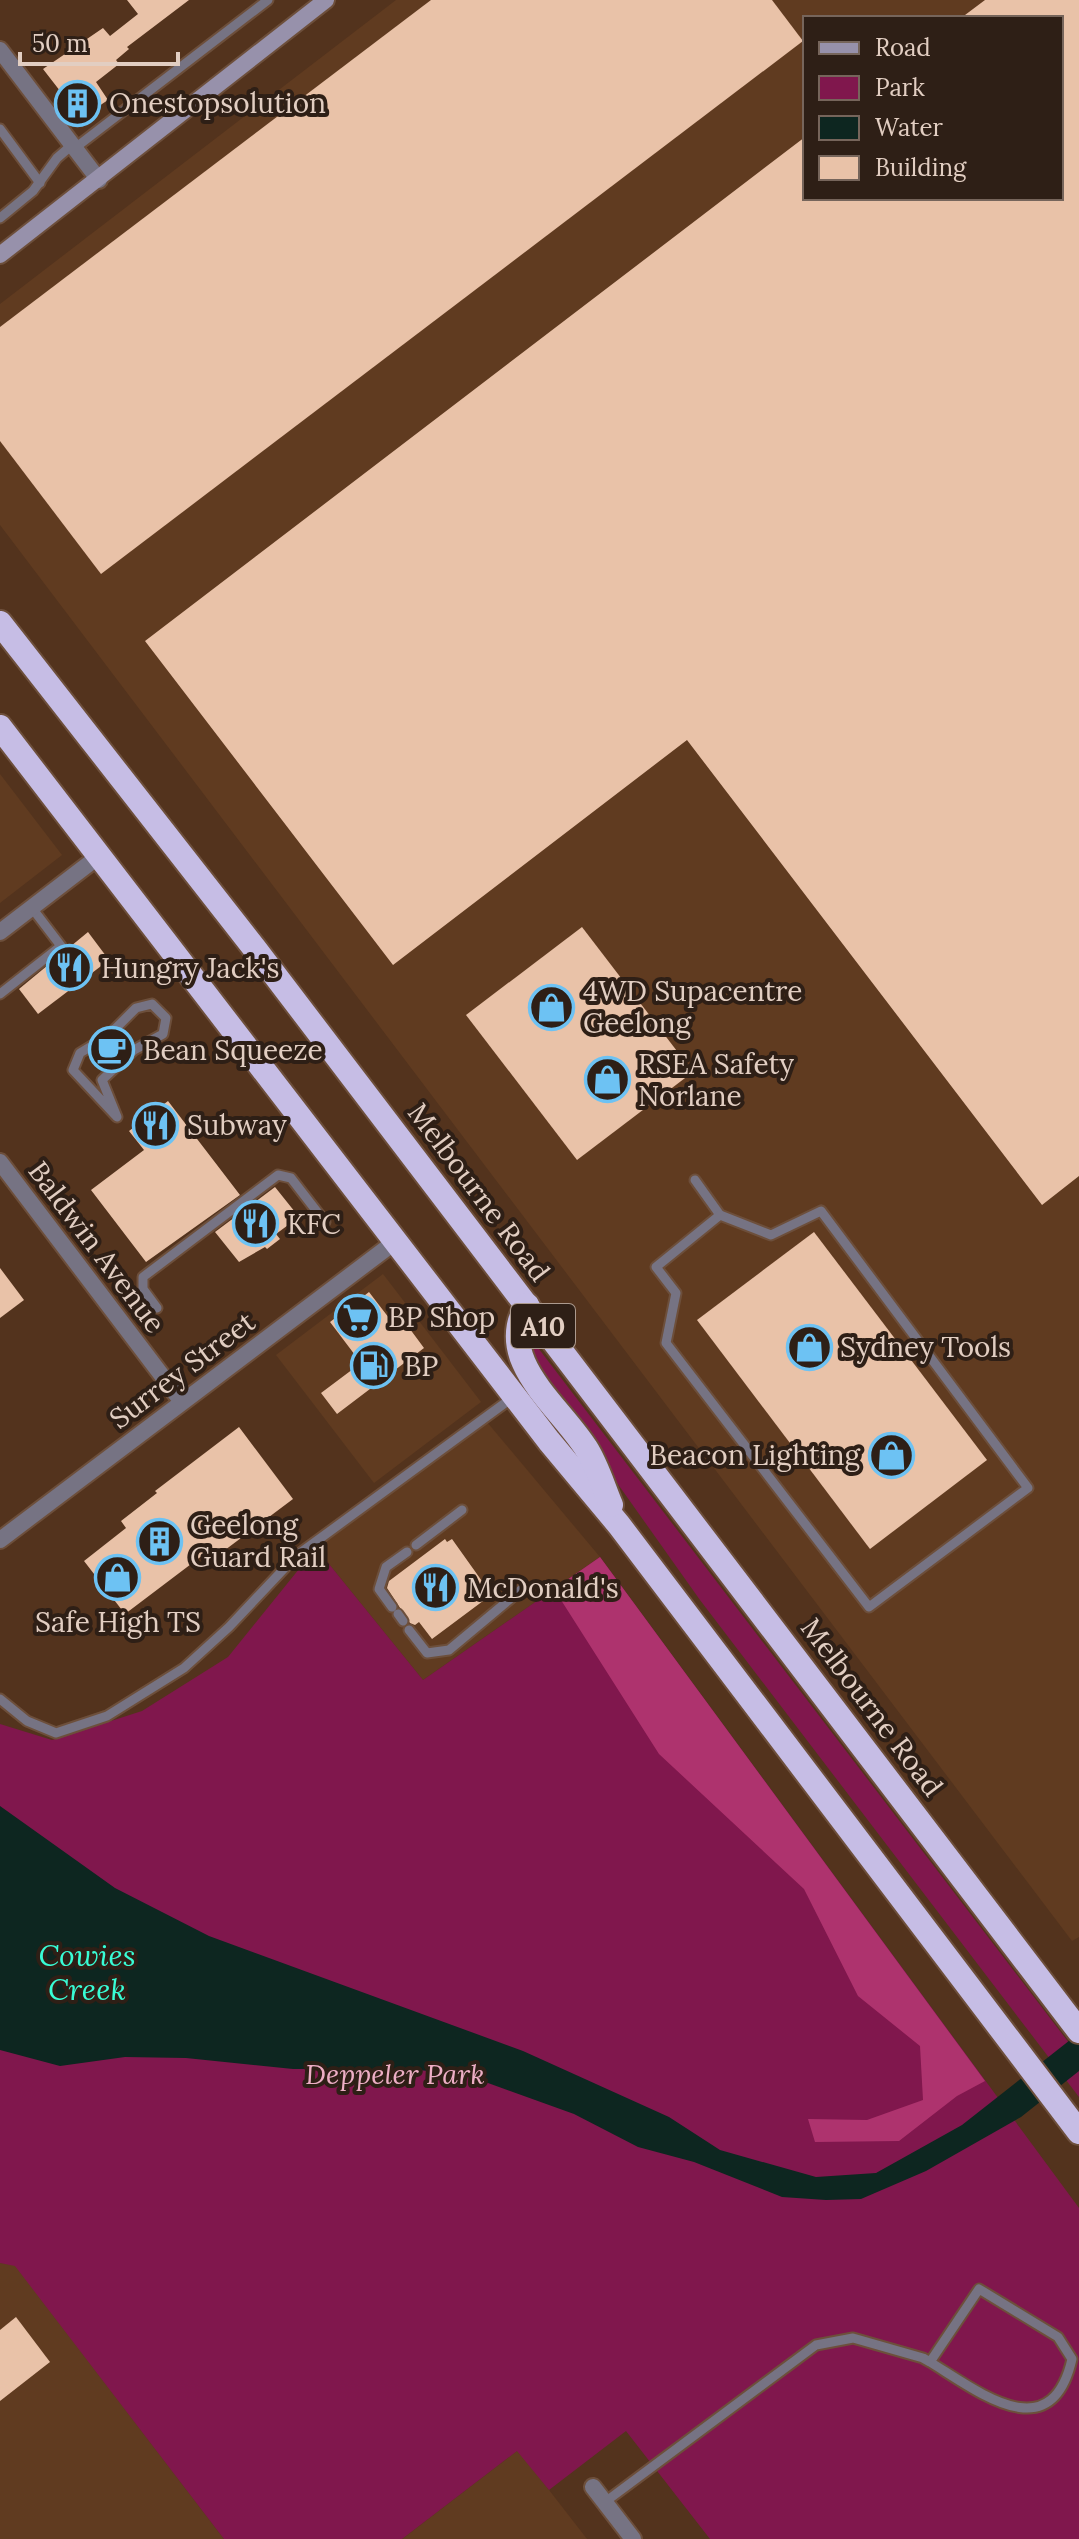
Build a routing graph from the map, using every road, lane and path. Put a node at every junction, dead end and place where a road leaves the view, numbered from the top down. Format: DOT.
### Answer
graph roads {
  1 [pos="268,0"];
  2 [pos="326,0"];
  3 [pos="0,50"];
  4 [pos="0,129"];
  5 [pos="74,146"];
  6 [pos="99,180"];
  7 [pos="40,183"];
  8 [pos="0,218"];
  9 [pos="0,255"];
  10 [pos="0,623"];
  11 [pos="0,727"];
  12 [pos="99,856"];
  13 [pos="32,908"];
  14 [pos="0,932"];
  15 [pos="0,994"];
  16 [pos="117,1117"];
  17 [pos="0,1162"];
  18 [pos="695,1180"];
  19 [pos="720,1215"];
  20 [pos="325,1222"];
  21 [pos="396,1241"];
  22 [pos="527,1305"];
  23 [pos="157,1308"];
  24 [pos="515,1396"];
  25 [pos="182,1402"];
  26 [pos="462,1510"];
  27 [pos="619,1525"];
  28 [pos="0,1540"];
  29 [pos="522,1589"];
  30 [pos="0,1699"];
  31 [pos="1077,2028"];
  32 [pos="1079,2132"];
  33 [pos="930,2362"];
  34 [pos="593,2487"];
  35 [pos="605,2502"];
  36 [pos="633,2539"];
  1 -- 5 [label="lane"];
  2 -- 6 [label="main road"];
  3 -- 5 [label="street"];
  4 -- 7 [label="lane"];
  5 -- 6 [label="street"];
  5 -- 7 [label="lane"];
  6 -- 9 [label="main road"];
  7 -- 8 [label="lane"];
  10 -- 22 [label="highway, Melbourne Road / A10"];
  11 -- 12 [label="highway, A10"];
  12 -- 13 [label="street"];
  12 -- 21 [label="highway, A10"];
  13 -- 14 [label="street"];
  13 -- 15 [label="lane"];
  16 -- 16 [label="lane"];
  17 -- 25 [label="street, Baldwin Avenue"];
  18 -- 19 [label="lane"];
  19 -- 19 [label="lane"];
  20 -- 23 [label="lane"];
  21 -- 24 [label="highway, A10"];
  21 -- 25 [label="street, Surrey Street"];
  22 -- 27 [label="highway"];
  22 -- 31 [label="highway, Melbourne Road / A10"];
  24 -- 27 [label="highway, A10"];
  24 -- 30 [label="lane"];
  25 -- 28 [label="street, Surrey Street"];
  26 -- 29 [label="lane"];
  27 -- 32 [label="highway, A10"];
  33 -- 33 [label="lane"];
  33 -- 35 [label="lane"];
  34 -- 35 [label="street"];
  35 -- 36 [label="street"];
}
